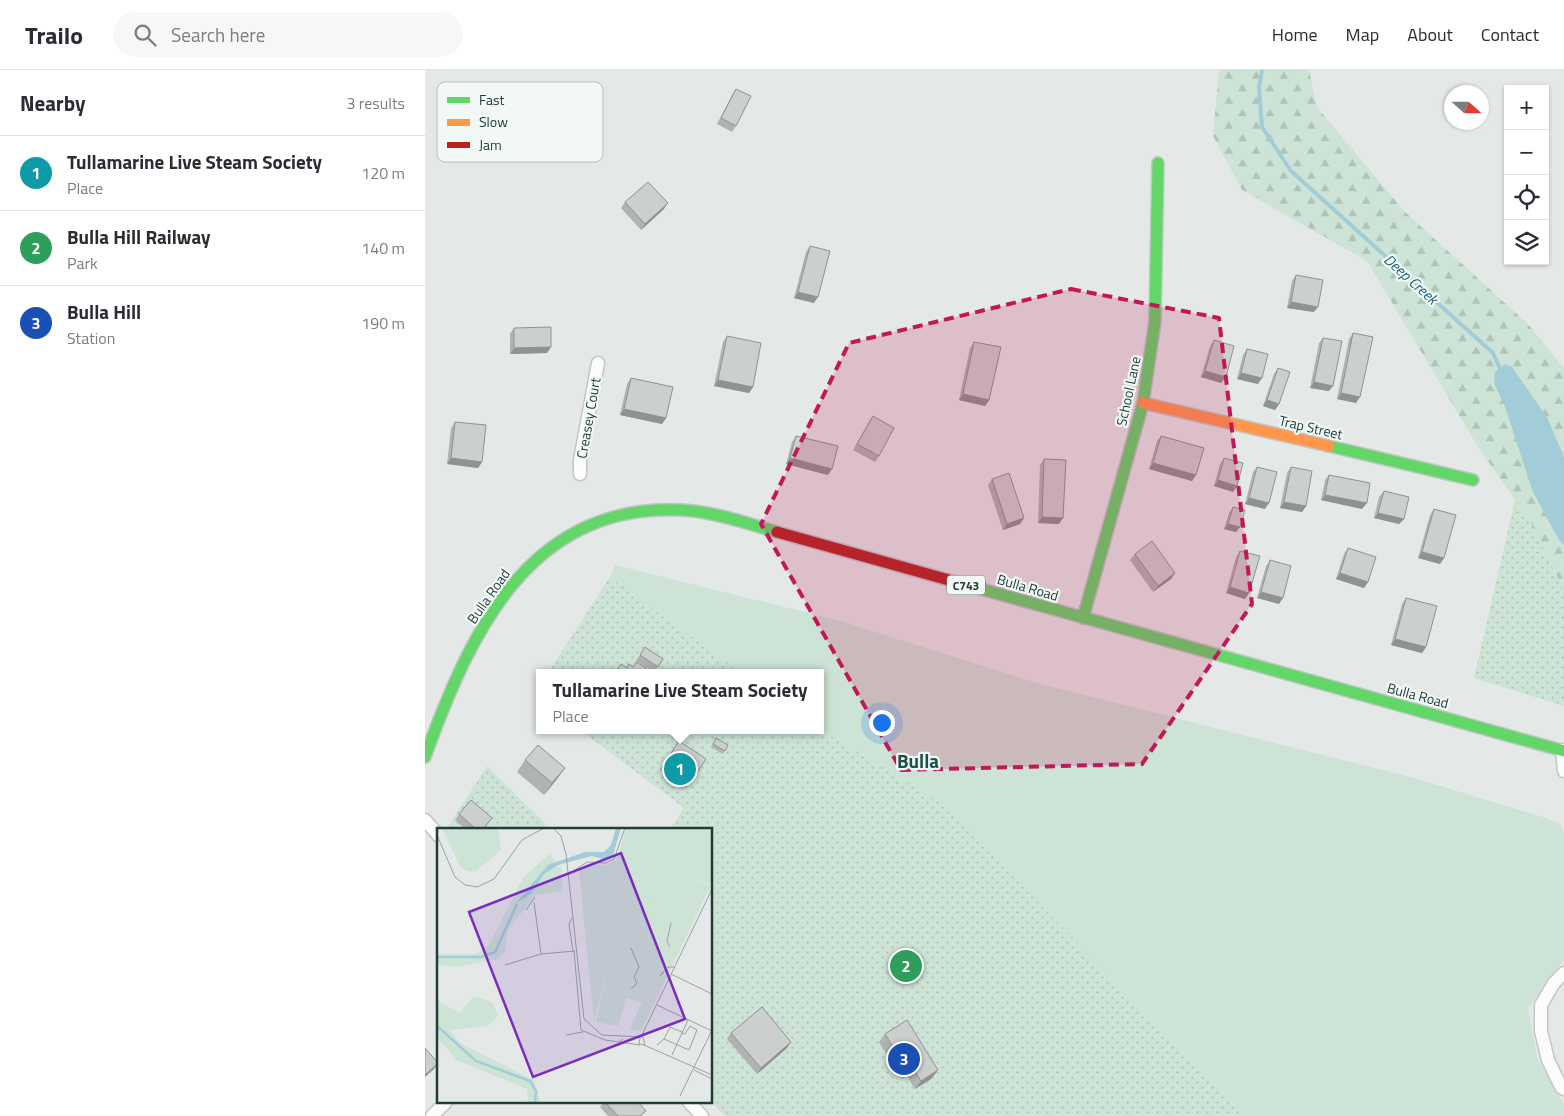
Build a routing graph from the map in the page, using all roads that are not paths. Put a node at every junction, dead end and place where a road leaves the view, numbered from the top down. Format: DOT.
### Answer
graph roads {
  1 [pos="1158,163"];
  2 [pos="598,363"];
  3 [pos="1143,402"];
  4 [pos="581,474"];
  5 [pos="1473,480"];
  6 [pos="1083,618"];
  7 [pos="446,700"];
  8 [pos="425,734"];
  9 [pos="1563,751"];
  10 [pos="425,757"];
  11 [pos="1564,771"];
  12 [pos="425,820"];
  13 [pos="437,834"];
  14 [pos="425,836"];
  15 [pos="437,840"];
  16 [pos="1564,973"];
  17 [pos="1564,1089"];
  18 [pos="444,1104"];
  19 [pos="691,1104"];
  20 [pos="432,1116"];
  21 [pos="702,1116"];
  1 -- 3 [label="main road, School Lane"];
  2 -- 4 [label="street, Creasey Court"];
  3 -- 5 [label="main road, Trap Street"];
  3 -- 6 [label="main road, School Lane"];
  6 -- 7 [label="main road, Bulla Road / C743"];
  6 -- 9 [label="main road, Bulla Road / C743"];
  7 -- 8 [label="main road, Bulla Road / C743"];
  7 -- 10 [label="main road, Bulla Road / C743"];
  9 -- 11 [label="street"];
  12 -- 13 [label="street"];
  14 -- 15 [label="street"];
  16 -- 17 [label="street"];
  18 -- 20 [label="street"];
  19 -- 21 [label="street"];
}
